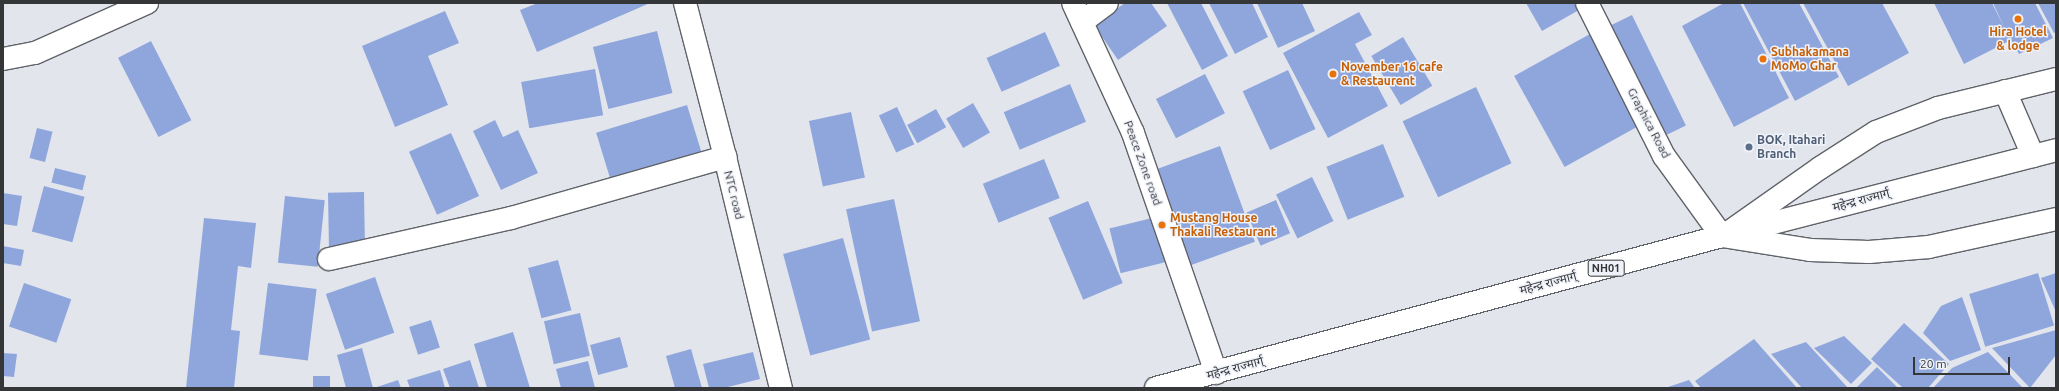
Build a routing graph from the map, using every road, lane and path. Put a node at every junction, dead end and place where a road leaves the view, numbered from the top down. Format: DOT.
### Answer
graph roads {
  1 [pos="147,3"];
  2 [pos="685,3"];
  3 [pos="1107,3"];
  4 [pos="1587,3"];
  5 [pos="1078,12"];
  6 [pos="3,59"];
  7 [pos="2056,79"];
  8 [pos="2005,91"];
  9 [pos="2056,150"];
  10 [pos="2033,156"];
  11 [pos="725,157"];
  12 [pos="2056,219"];
  13 [pos="1722,236"];
  14 [pos="329,259"];
  15 [pos="1216,373"];
  16 [pos="781,388"];
  17 [pos="1156,388"];
  1 -- 6 [label="main road"];
  2 -- 11 [label="main road, NTC road"];
  3 -- 5 [label="main road"];
  4 -- 13 [label="main road, Graphica Road"];
  5 -- 15 [label="main road, Peace Zone road"];
  7 -- 8 [label="main road"];
  8 -- 10 [label="main road"];
  8 -- 13 [label="main road"];
  9 -- 10 [label="main road, महेन्द्र राज्मार्ग् / NH01"];
  10 -- 13 [label="main road, महेन्द्र राज्मार्ग् / NH01"];
  11 -- 14 [label="main road"];
  11 -- 16 [label="main road, NTC road"];
  12 -- 13 [label="main road"];
  13 -- 15 [label="main road, महेन्द्र राज्मार्ग् / NH01"];
  15 -- 17 [label="main road, महेन्द्र राज्मार्ग् / NH01"];
}
